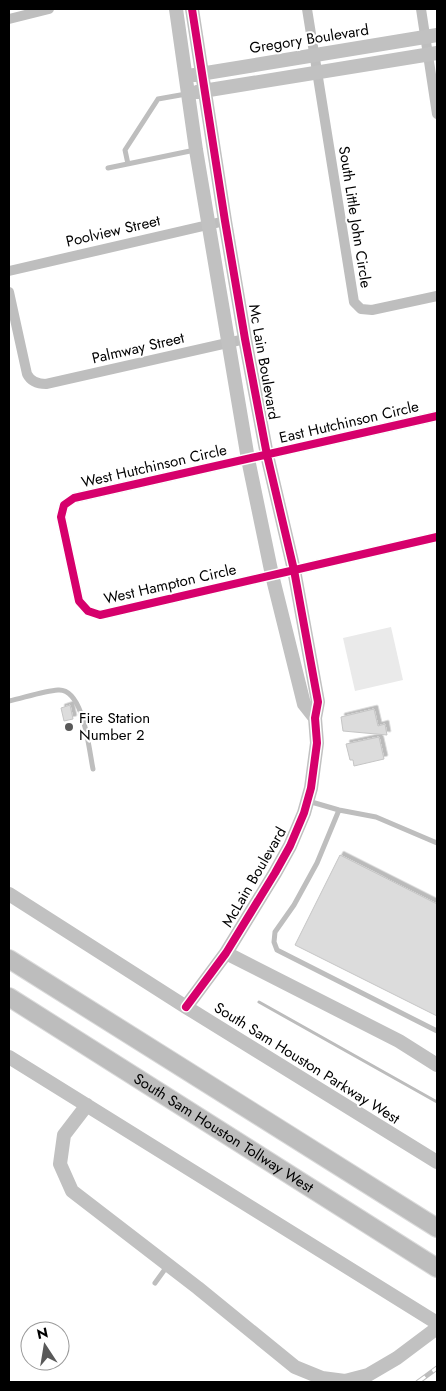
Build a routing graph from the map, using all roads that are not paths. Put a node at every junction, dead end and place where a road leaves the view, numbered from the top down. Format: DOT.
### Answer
graph roads {
  1 [pos="49,9"];
  2 [pos="176,9"];
  3 [pos="192,9"];
  4 [pos="306,9"];
  5 [pos="421,9"];
  6 [pos="9,19"];
  7 [pos="431,36"];
  8 [pos="433,54"];
  9 [pos="314,55"];
  10 [pos="317,72"];
  11 [pos="202,74"];
  12 [pos="187,76"];
  13 [pos="206,91"];
  14 [pos="189,93"];
  15 [pos="437,114"];
  16 [pos="214,146"];
  17 [pos="196,150"];
  18 [pos="128,164"];
  19 [pos="108,168"];
  20 [pos="225,221"];
  21 [pos="208,225"];
  22 [pos="9,271"];
  23 [pos="9,292"];
  24 [pos="434,297"];
  25 [pos="245,339"];
  26 [pos="227,343"];
  27 [pos="437,416"];
  28 [pos="267,455"];
  29 [pos="248,459"];
  30 [pos="437,537"];
  31 [pos="68,550"];
  32 [pos="294,570"];
  33 [pos="272,575"];
  34 [pos="309,652"];
  35 [pos="292,656"];
  36 [pos="9,701"];
  37 [pos="315,718"];
  38 [pos="93,769"];
  39 [pos="308,801"];
  40 [pos="339,810"];
  41 [pos="437,843"];
  42 [pos="9,894"];
  43 [pos="9,951"];
  44 [pos="226,953"];
  45 [pos="9,959"];
  46 [pos="9,997"];
  47 [pos="76,1002"];
  48 [pos="9,1004"];
  49 [pos="186,1007"];
  50 [pos="437,1031"];
  51 [pos="85,1045"];
  52 [pos="9,1057"];
  53 [pos="437,1065"];
  54 [pos="87,1104"];
  55 [pos="437,1162"];
  56 [pos="437,1228"];
  57 [pos="168,1265"];
  58 [pos="437,1268"];
  59 [pos="155,1283"];
  60 [pos="437,1323"];
  61 [pos="437,1328"];
  1 -- 6 [label="street"];
  2 -- 12 [label="street"];
  3 -- 11 [label="street, Mc Lain Boulevard"];
  4 -- 9 [label="street, South Little John Circle"];
  5 -- 7 [label="street"];
  7 -- 8 [label="street"];
  7 -- 9 [label="street, Gregory Boulevard"];
  8 -- 10 [label="street"];
  8 -- 15 [label="street"];
  9 -- 10 [label="street, South Little John Circle"];
  9 -- 11 [label="street, Gregory Boulevard"];
  10 -- 13 [label="street"];
  10 -- 24 [label="street, South Little John Circle"];
  11 -- 12 [label="street, Gregory Boulevard"];
  11 -- 13 [label="street, Mc Lain Boulevard"];
  12 -- 14 [label="street"];
  13 -- 14 [label="street"];
  13 -- 16 [label="street, Mc Lain Boulevard"];
  14 -- 17 [label="street"];
  14 -- 18 [label="lane"];
  16 -- 17 [label="street"];
  16 -- 20 [label="street, Mc Lain Boulevard"];
  17 -- 18 [label="lane"];
  17 -- 21 [label="street"];
  18 -- 19 [label="lane"];
  20 -- 21 [label="street, Poolview Street"];
  20 -- 25 [label="street, Mc Lain Boulevard"];
  21 -- 22 [label="street, Poolview Street"];
  21 -- 26 [label="street"];
  23 -- 26 [label="street, Palmway Street"];
  25 -- 26 [label="street, Palmway Street"];
  25 -- 28 [label="street, Mc Lain Boulevard"];
  26 -- 29 [label="street"];
  27 -- 28 [label="street, East Hutchinson Circle"];
  28 -- 29 [label="street, West Hutchinson Circle"];
  28 -- 32 [label="street, Mc Lain Boulevard"];
  29 -- 31 [label="street, West Hutchinson Circle"];
  29 -- 33 [label="street"];
  30 -- 32 [label="street, West Hampton Circle"];
  31 -- 33 [label="street, West Hampton Circle"];
  32 -- 33 [label="street, West Hampton Circle"];
  32 -- 34 [label="street, Mc Lain Boulevard"];
  33 -- 35 [label="street"];
  34 -- 35 [label="street"];
  34 -- 37 [label="street, Mc Lain Boulevard"];
  35 -- 37 [label="street"];
  36 -- 38 [label="lane"];
  37 -- 39 [label="street, McLain Boulevard"];
  39 -- 40 [label="lane"];
  39 -- 44 [label="street, McLain Boulevard"];
  40 -- 41 [label="lane"];
  40 -- 50 [label="lane"];
  42 -- 49 [label="street, South Sam Houston Parkway West"];
  43 -- 47 [label="highway"];
  44 -- 49 [label="street, McLain Boulevard"];
  44 -- 53 [label="street"];
  45 -- 47 [label="highway"];
  46 -- 51 [label="highway, South Sam Houston Tollway West"];
  47 -- 56 [label="highway"];
  48 -- 51 [label="highway"];
  49 -- 55 [label="street, South Sam Houston Parkway West"];
  51 -- 58 [label="highway, South Sam Houston Tollway West"];
  52 -- 54 [label="street"];
  54 -- 57 [label="street"];
  54 -- 60 [label="street"];
  57 -- 59 [label="lane"];
  57 -- 61 [label="street"];
}
